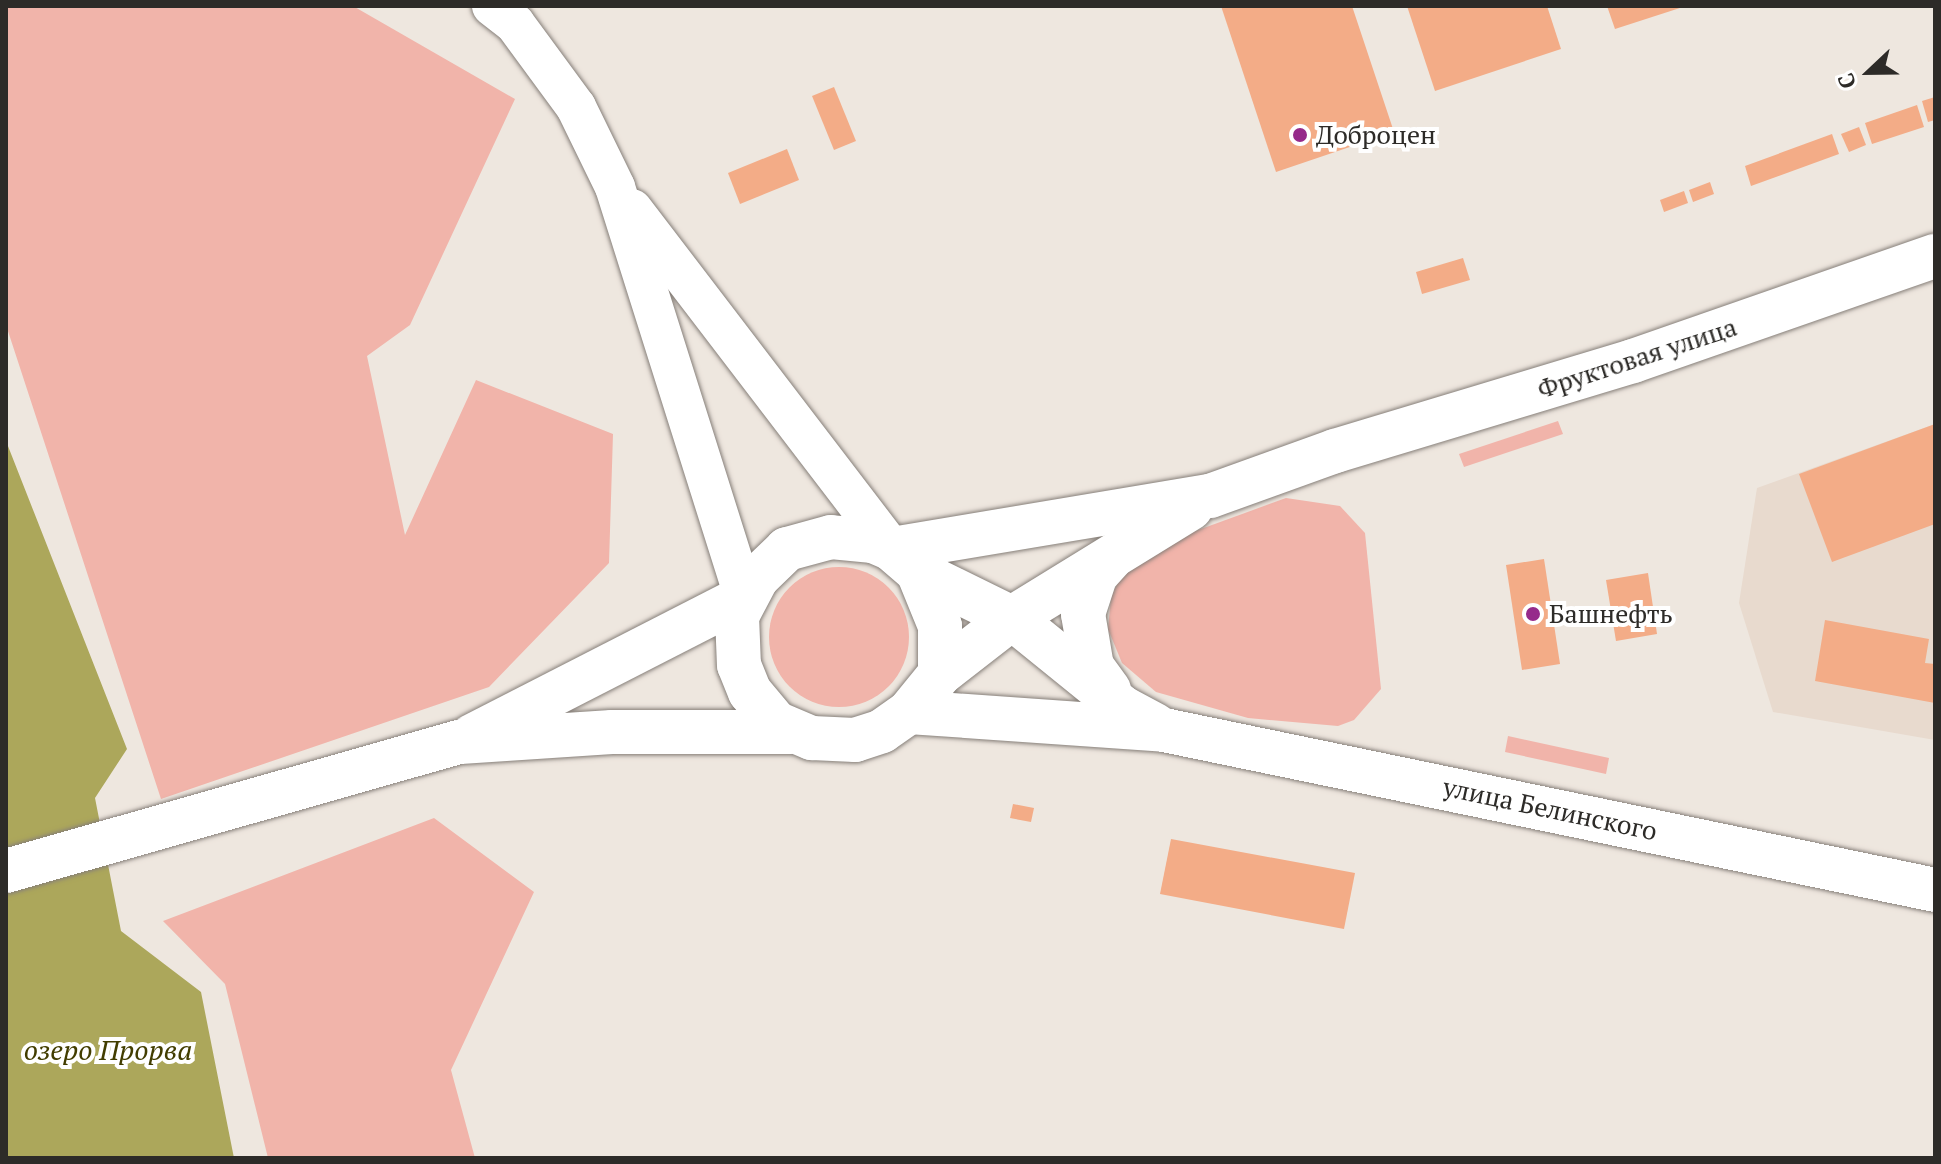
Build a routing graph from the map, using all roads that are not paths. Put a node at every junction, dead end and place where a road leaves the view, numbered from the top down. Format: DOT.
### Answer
graph roads {
  1 [pos="492,6"];
  2 [pos="615,187"];
  3 [pos="1935,256"];
  4 [pos="1210,496"];
  5 [pos="1111,558"];
  6 [pos="905,560"];
  7 [pos="744,597"];
  8 [pos="1012,618"];
  9 [pos="940,674"];
  10 [pos="1123,708"];
  11 [pos="909,712"];
  12 [pos="1164,730"];
  13 [pos="791,732"];
  14 [pos="460,742"];
  15 [pos="6,871"];
  16 [pos="1935,890"];
  1 -- 2 [label="main road"];
  2 -- 6 [label="main road"];
  2 -- 7 [label="main road"];
  3 -- 4 [label="main road, Фруктовая улица"];
  4 -- 5 [label="main road"];
  4 -- 6 [label="main road"];
  5 -- 8 [label="main road"];
  5 -- 10 [label="main road"];
  6 -- 7 [label="main road"];
  6 -- 8 [label="main road, улица Белинского"];
  6 -- 9 [label="main road"];
  7 -- 13 [label="main road"];
  7 -- 14 [label="main road"];
  8 -- 9 [label="main road"];
  8 -- 10 [label="main road, улица Белинского"];
  9 -- 11 [label="main road"];
  10 -- 12 [label="main road, улица Белинского"];
  11 -- 12 [label="main road, улица Белинского"];
  11 -- 13 [label="main road"];
  12 -- 16 [label="main road, улица Белинского"];
  13 -- 14 [label="main road"];
  14 -- 15 [label="main road"];
}
